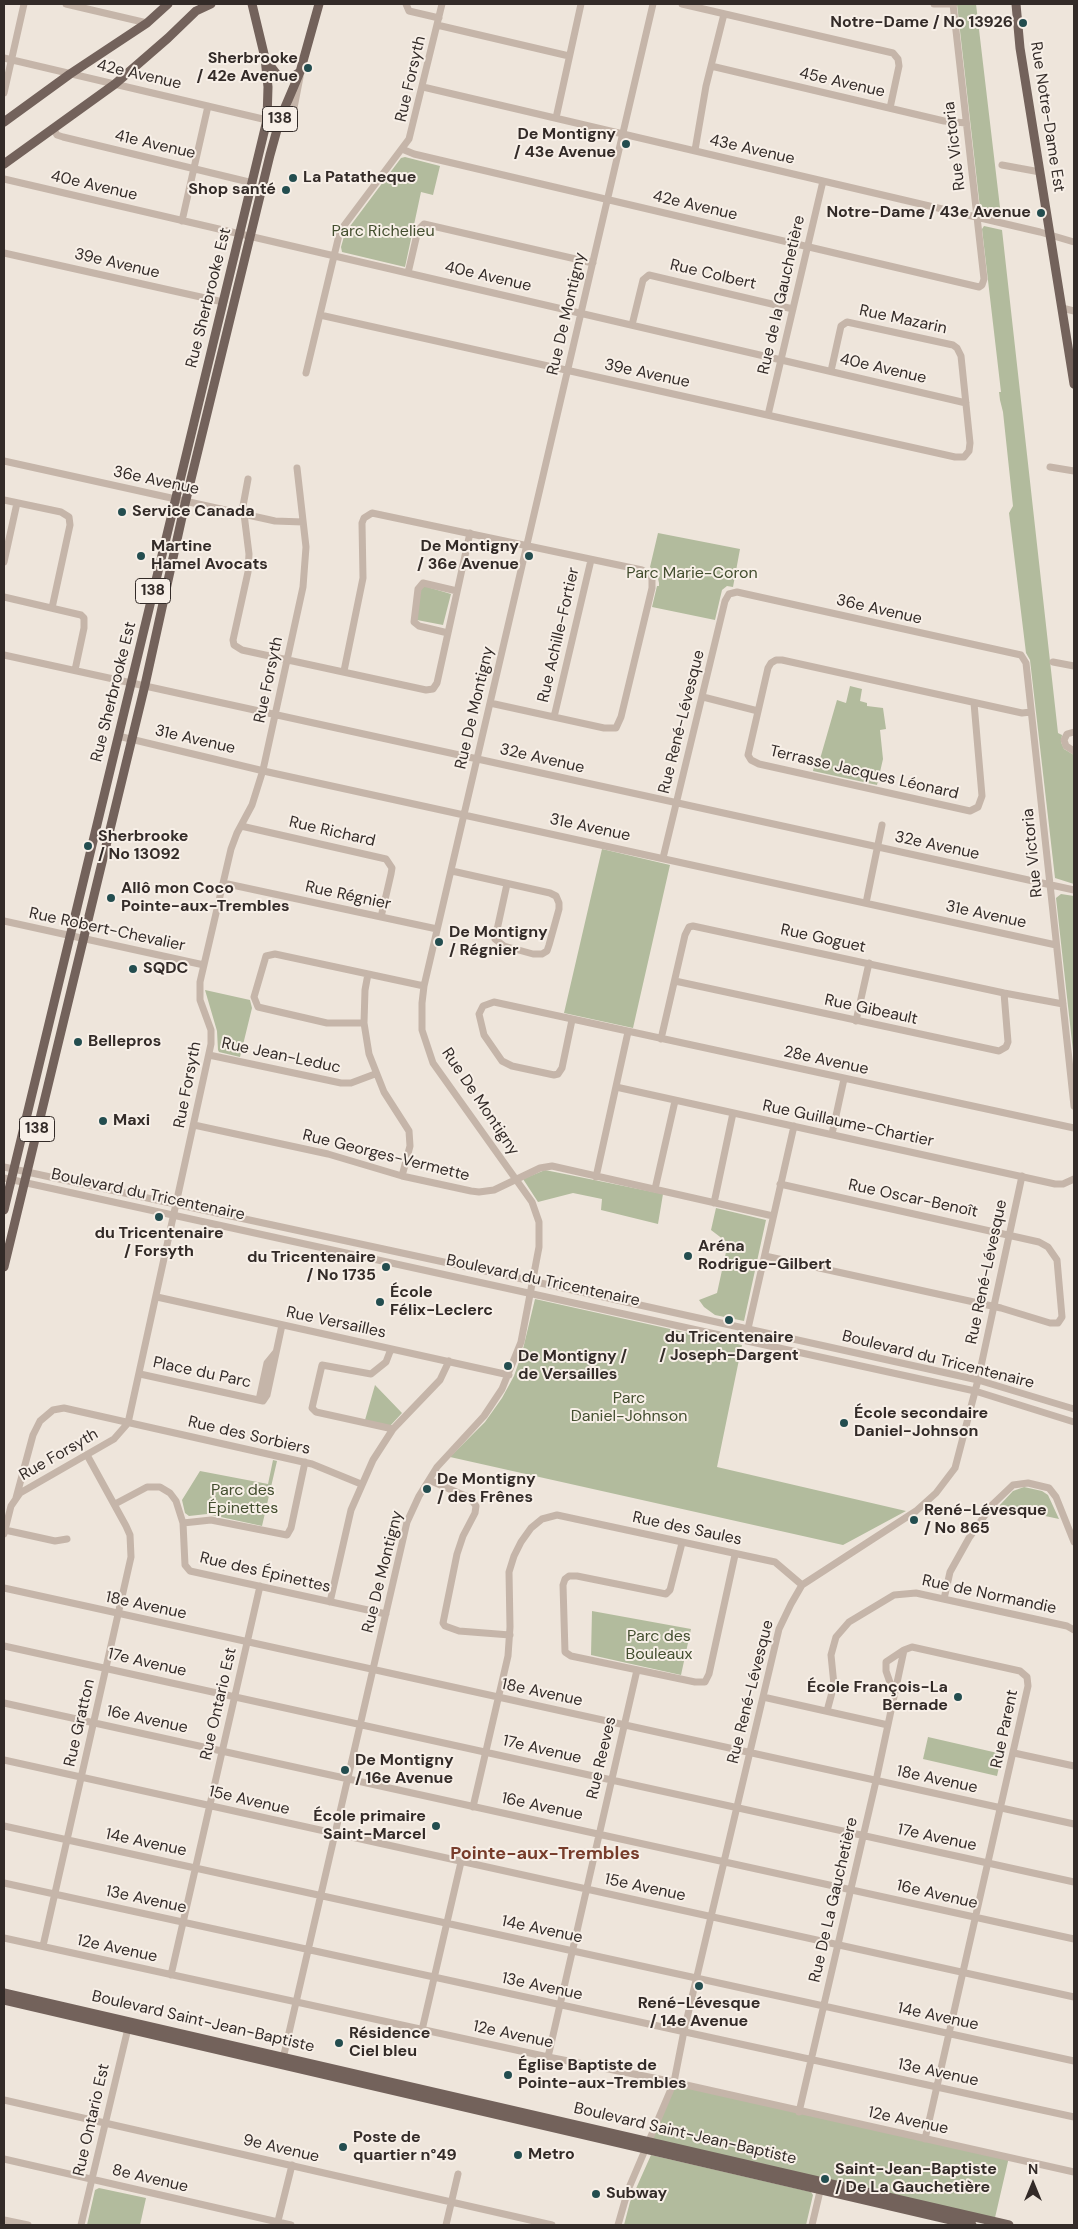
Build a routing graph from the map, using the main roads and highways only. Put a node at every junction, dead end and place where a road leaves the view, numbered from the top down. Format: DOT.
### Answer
graph roads {
  1 [pos="168,4"];
  2 [pos="211,4"];
  3 [pos="252,4"];
  4 [pos="319,4"];
  5 [pos="1016,4"];
  6 [pos="265,58"];
  7 [pos="300,72"];
  8 [pos="4,122"];
  9 [pos="4,164"];
  10 [pos="1074,384"];
  11 [pos="99,817"];
  12 [pos="112,821"];
  13 [pos="85,873"];
  14 [pos="99,876"];
  15 [pos="54,1002"];
  16 [pos="65,1013"];
  17 [pos="37,1071"];
  18 [pos="47,1086"];
  19 [pos="7,1179"];
  20 [pos="4,1210"];
  21 [pos="4,1267"];
  22 [pos="4,1993"];
  23 [pos="4,2000"];
  24 [pos="129,2024"];
  25 [pos="821,2186"];
  26 [pos="972,2225"];
  27 [pos="1009,2225"];
  1 -- 8 [label="main road"];
  2 -- 9 [label="main road"];
  3 -- 6 [label="main road, Rue Sherbrooke Est / 138"];
  4 -- 7 [label="main road, Rue Sherbrooke Est / 138"];
  5 -- 10 [label="main road, Rue Notre-Dame Est"];
  6 -- 7 [label="main road"];
  6 -- 11 [label="main road, Rue Sherbrooke Est / 138"];
  7 -- 12 [label="main road, Rue Sherbrooke Est / 138"];
  11 -- 12 [label="main road"];
  11 -- 13 [label="main road, Rue Sherbrooke Est / 138"];
  12 -- 14 [label="main road, Rue Sherbrooke Est / 138"];
  13 -- 14 [label="main road"];
  13 -- 15 [label="main road, Rue Sherbrooke Est / 138"];
  14 -- 16 [label="main road, Rue Sherbrooke Est / 138"];
  15 -- 16 [label="main road"];
  15 -- 17 [label="main road, Rue Sherbrooke Est / 138"];
  16 -- 18 [label="main road, Rue Sherbrooke Est / 138"];
  17 -- 18 [label="main road"];
  17 -- 19 [label="main road, Rue Sherbrooke Est / 138"];
  18 -- 21 [label="main road, Rue Sherbrooke Est / 138"];
  19 -- 20 [label="main road, Rue Sherbrooke Est / 138"];
  22 -- 24 [label="main road, Boulevard Saint-Jean-Baptiste"];
  23 -- 24 [label="main road, Boulevard Saint-Jean-Baptiste"];
  24 -- 25 [label="main road, Boulevard Saint-Jean-Baptiste"];
  25 -- 26 [label="main road, Boulevard Saint-Jean-Baptiste"];
  25 -- 27 [label="main road, Boulevard Saint-Jean-Baptiste"];
}
